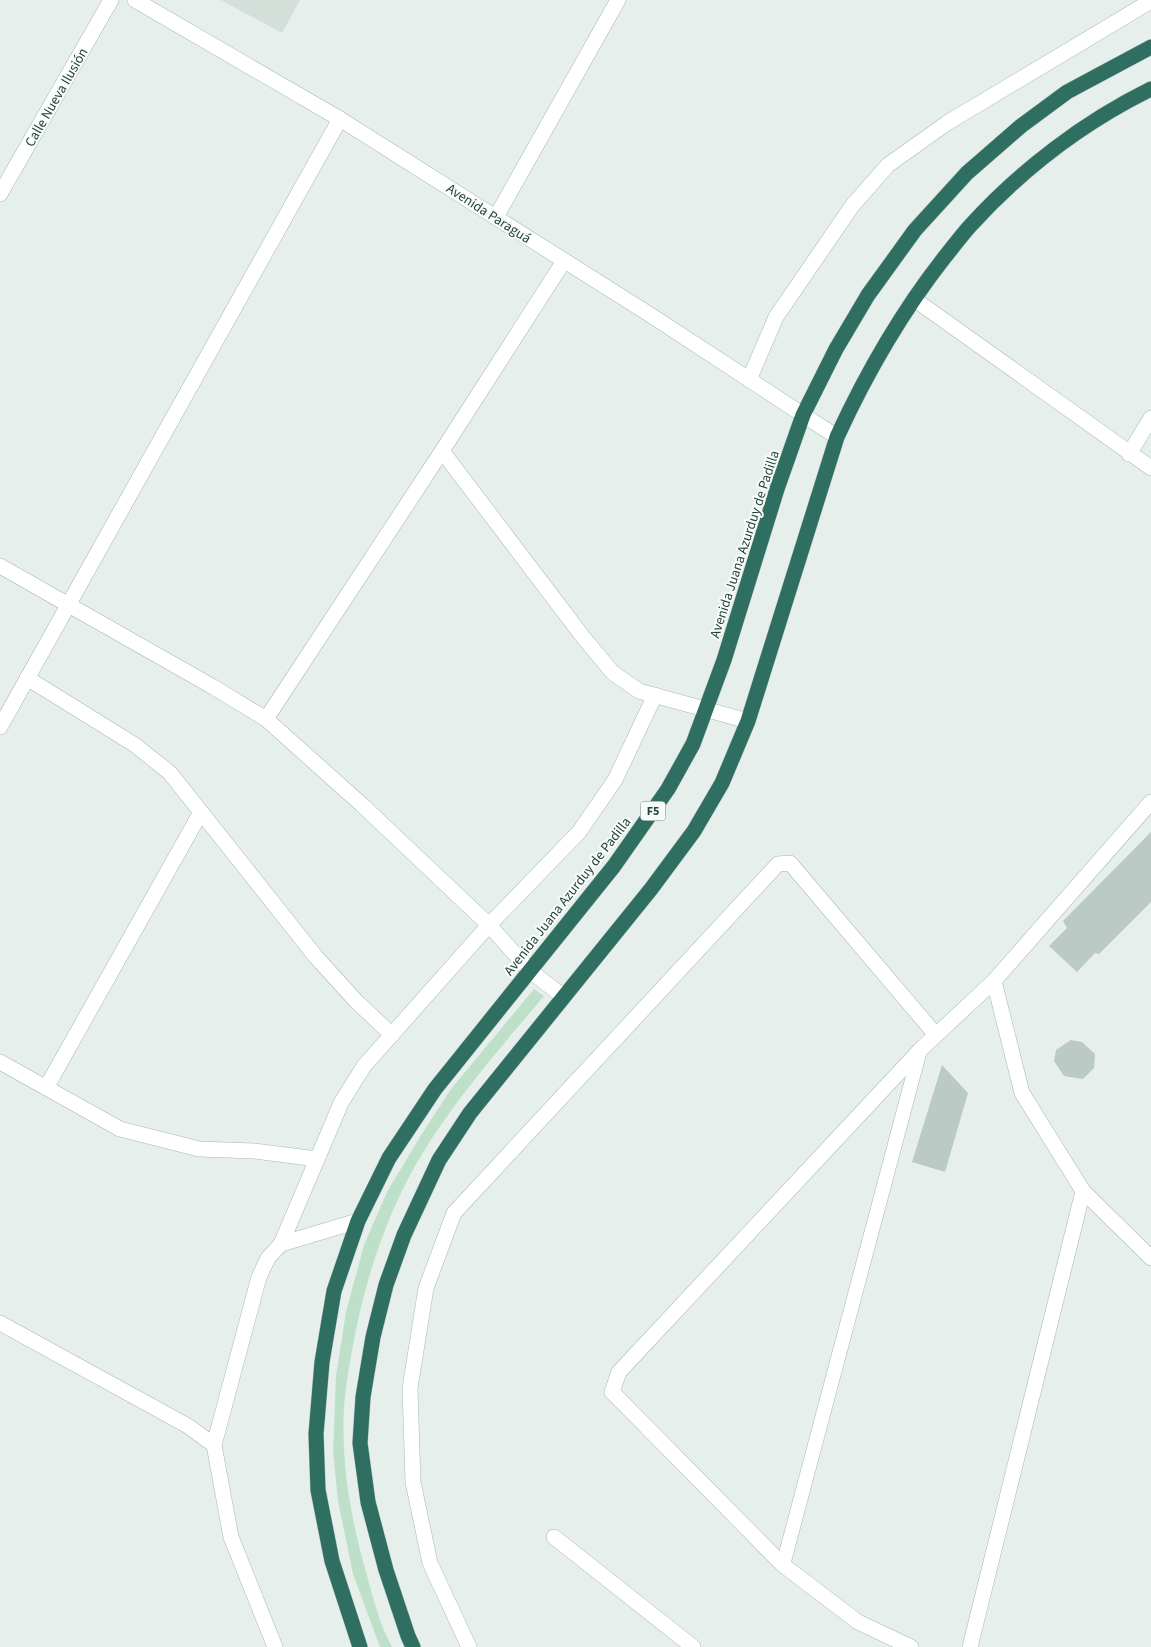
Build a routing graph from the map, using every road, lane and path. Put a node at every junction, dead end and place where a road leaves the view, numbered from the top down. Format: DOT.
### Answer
graph roads {
  1 [pos="111,0"];
  2 [pos="135,0"];
  3 [pos="618,0"];
  4 [pos="1151,1"];
  5 [pos="1151,47"];
  6 [pos="1151,89"];
  7 [pos="340,119"];
  8 [pos="0,194"];
  9 [pos="496,217"];
  10 [pos="564,261"];
  11 [pos="914,299"];
  12 [pos="749,380"];
  13 [pos="803,415"];
  14 [pos="1151,418"];
  15 [pos="837,437"];
  16 [pos="442,451"];
  17 [pos="1128,454"];
  18 [pos="1151,468"];
  19 [pos="0,566"];
  20 [pos="68,605"];
  21 [pos="27,678"];
  22 [pos="655,695"];
  23 [pos="707,710"];
  24 [pos="266,719"];
  25 [pos="748,721"];
  26 [pos="0,727"];
  27 [pos="1151,802"];
  28 [pos="201,812"];
  29 [pos="489,925"];
  30 [pos="530,971"];
  31 [pos="994,981"];
  32 [pos="564,996"];
  33 [pos="392,1035"];
  34 [pos="936,1035"];
  35 [pos="920,1050"];
  36 [pos="0,1062"];
  37 [pos="46,1088"];
  38 [pos="317,1159"];
  39 [pos="1083,1191"];
  40 [pos="358,1221"];
  41 [pos="281,1244"];
  42 [pos="1151,1258"];
  43 [pos="0,1322"];
  44 [pos="214,1445"];
  45 [pos="554,1537"];
  46 [pos="783,1565"];
  47 [pos="275,1647"];
  48 [pos="360,1647"];
  49 [pos="414,1647"];
  50 [pos="469,1647"];
  51 [pos="693,1647"];
  52 [pos="911,1647"];
  53 [pos="970,1647"];
  1 -- 8 [label="street, Calle Nueva Ilusión"];
  2 -- 7 [label="street, Avenida Paraguá"];
  3 -- 9 [label="street"];
  4 -- 12 [label="street"];
  5 -- 13 [label="highway, Avenida Juana Azurduy de Padilla / F5"];
  6 -- 11 [label="highway"];
  7 -- 9 [label="street, Avenida Paraguá"];
  7 -- 20 [label="street"];
  9 -- 10 [label="street, Avenida Paraguá"];
  10 -- 12 [label="street, Avenida Paraguá"];
  10 -- 16 [label="street"];
  11 -- 15 [label="highway"];
  11 -- 17 [label="street"];
  12 -- 13 [label="street, Avenida Paraguá"];
  13 -- 15 [label="street, Avenida Paraguá"];
  13 -- 23 [label="highway, Avenida Juana Azurduy de Padilla / F5"];
  14 -- 17 [label="street"];
  15 -- 25 [label="highway"];
  16 -- 22 [label="street"];
  16 -- 24 [label="street"];
  17 -- 18 [label="street"];
  19 -- 20 [label="street"];
  20 -- 21 [label="street"];
  20 -- 24 [label="street"];
  21 -- 26 [label="street"];
  21 -- 28 [label="street"];
  22 -- 23 [label="street"];
  22 -- 29 [label="street"];
  23 -- 25 [label="street"];
  23 -- 30 [label="highway, Avenida Juana Azurduy de Padilla / F5"];
  24 -- 29 [label="street"];
  25 -- 32 [label="highway"];
  27 -- 31 [label="street"];
  28 -- 33 [label="street"];
  28 -- 37 [label="street"];
  29 -- 30 [label="street"];
  29 -- 33 [label="street"];
  30 -- 32 [label="street"];
  30 -- 40 [label="highway, Avenida Juana Azurduy de Padilla / F5"];
  31 -- 34 [label="street"];
  31 -- 39 [label="street"];
  32 -- 49 [label="highway"];
  33 -- 38 [label="street"];
  34 -- 35 [label="street"];
  34 -- 50 [label="street"];
  35 -- 46 [label="lane"];
  35 -- 46 [label="street"];
  36 -- 37 [label="street"];
  37 -- 38 [label="street"];
  38 -- 41 [label="street"];
  39 -- 42 [label="street"];
  39 -- 53 [label="street"];
  40 -- 41 [label="street"];
  40 -- 48 [label="highway, Avenida Juana Azurduy de Padilla / F5"];
  41 -- 44 [label="street"];
  43 -- 44 [label="street"];
  44 -- 47 [label="street"];
  45 -- 51 [label="street"];
  46 -- 52 [label="street"];
}
